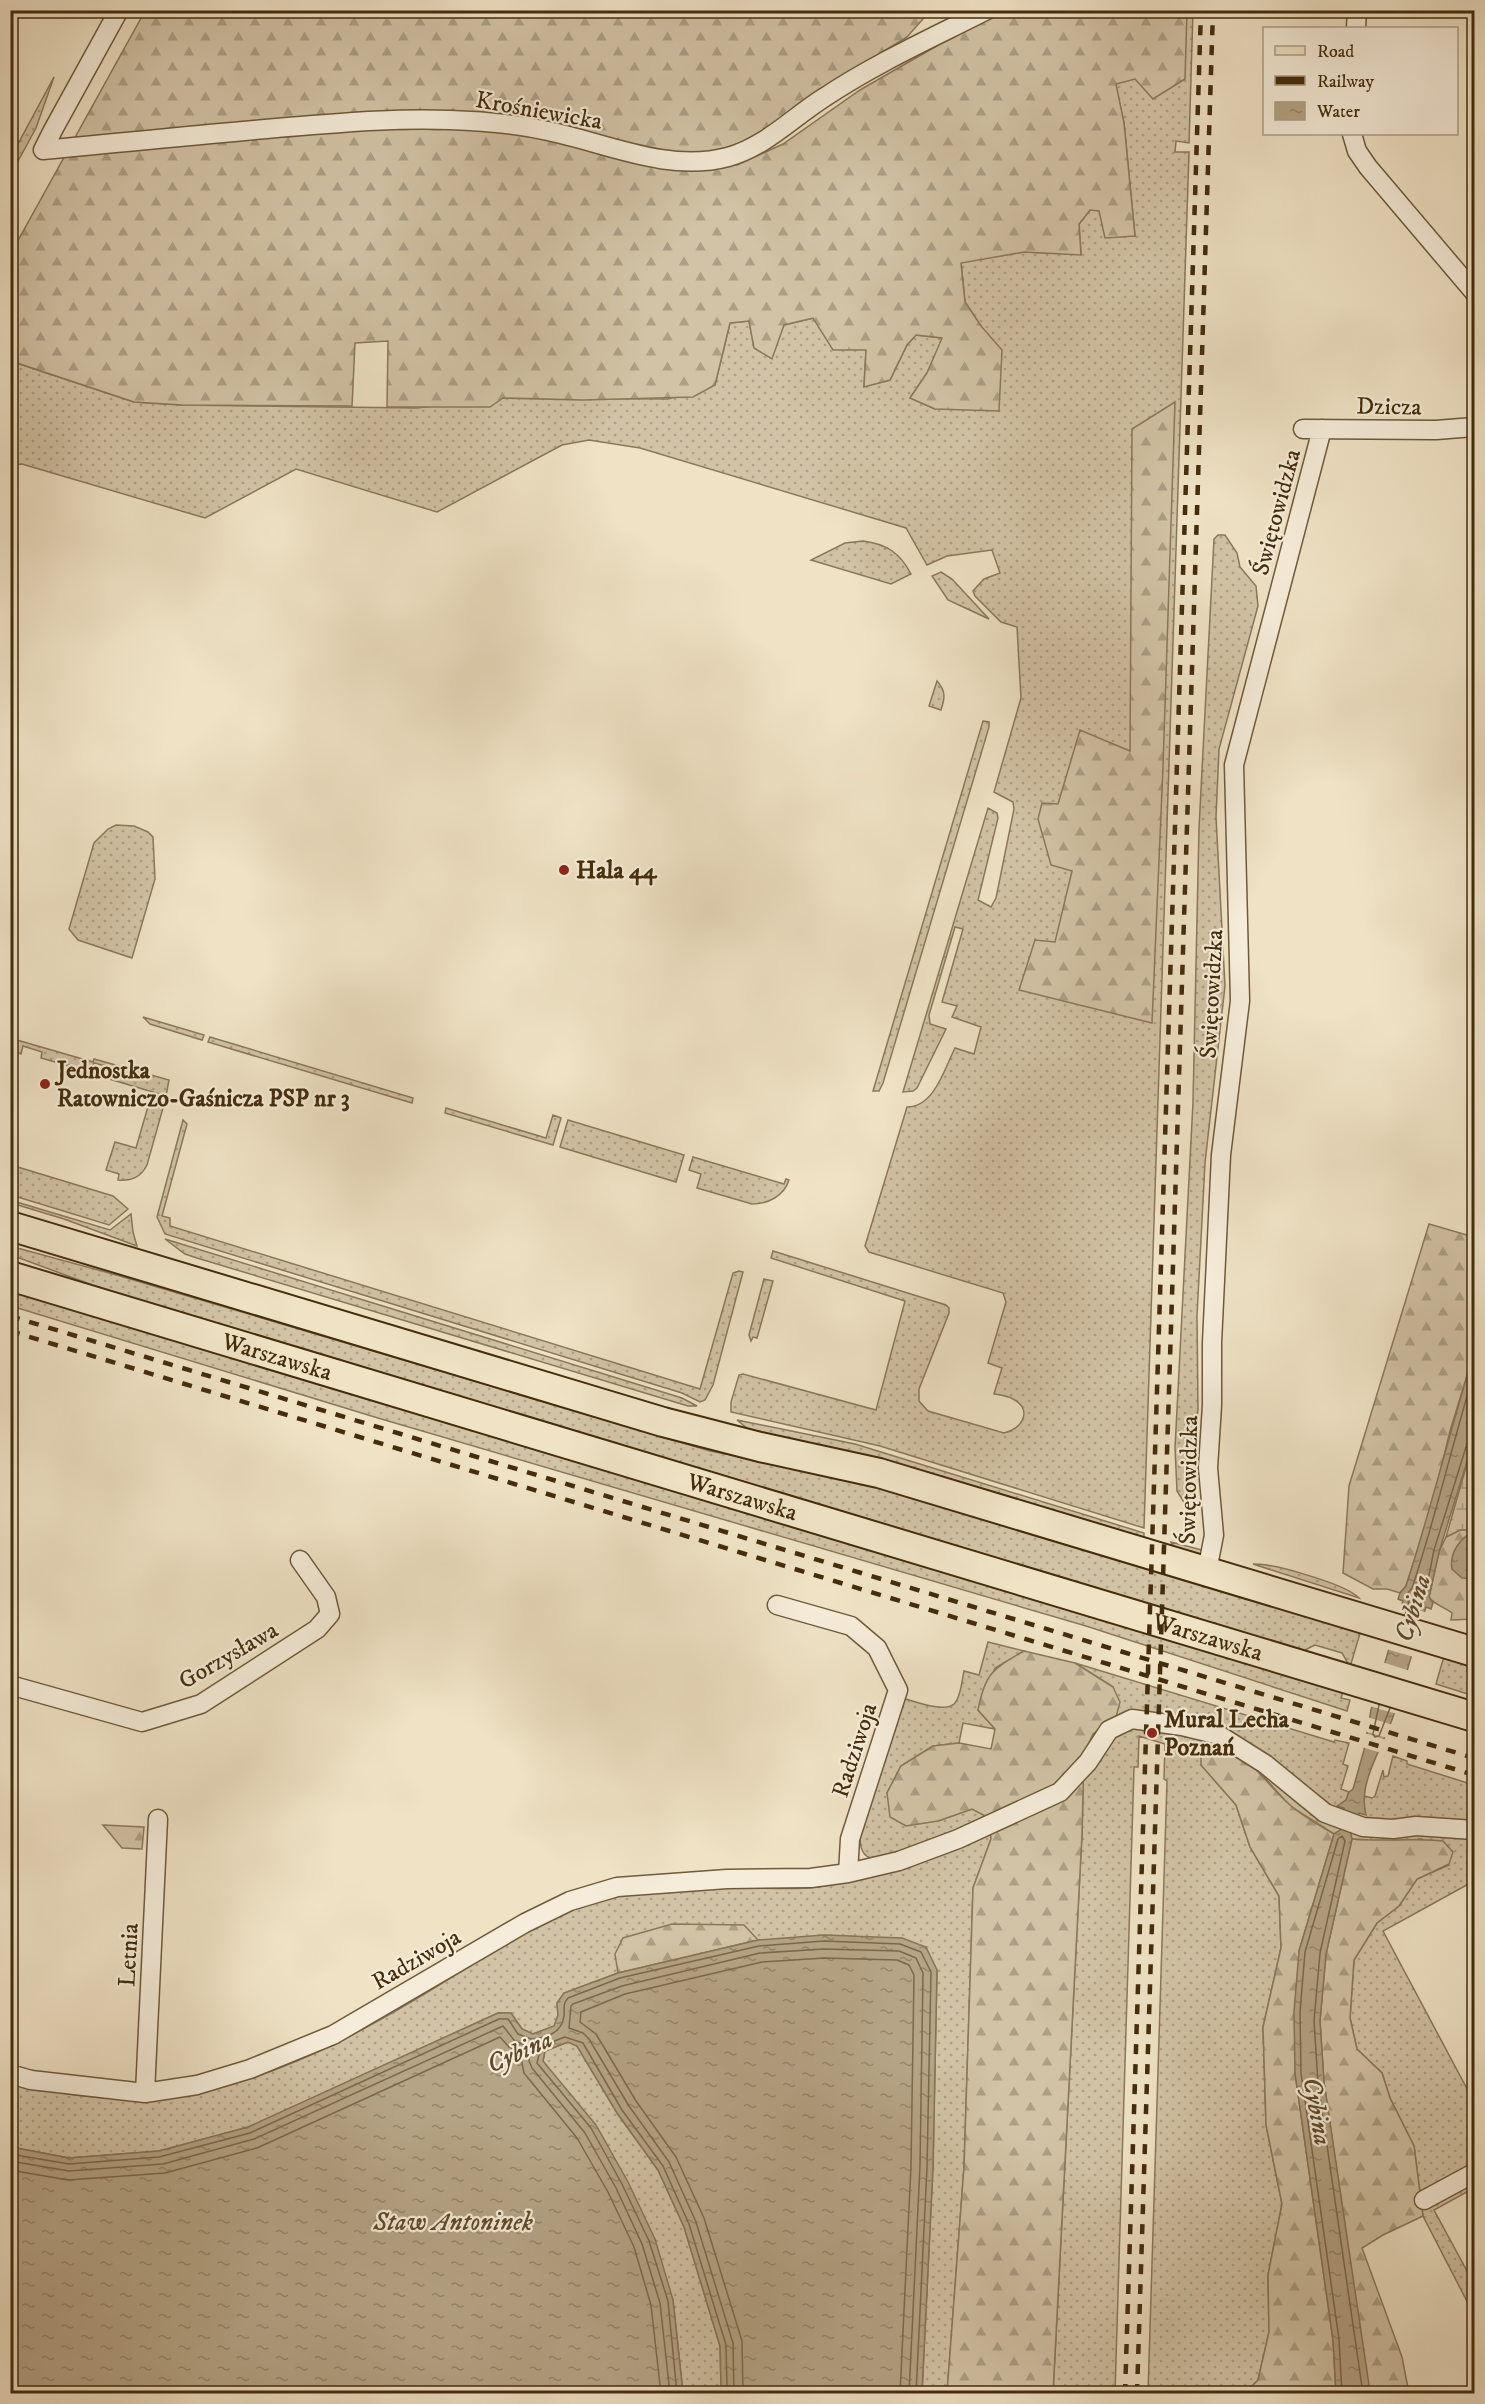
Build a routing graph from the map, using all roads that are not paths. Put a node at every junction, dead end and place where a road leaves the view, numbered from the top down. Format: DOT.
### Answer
graph roads {
  1 [pos="119,10"];
  2 [pos="987,10"];
  3 [pos="1358,10"];
  4 [pos="1356,27"];
  5 [pos="1352,135"];
  6 [pos="1474,292"];
  7 [pos="1474,427"];
  8 [pos="1303,429"];
  9 [pos="1322,429"];
  10 [pos="10,1226"];
  11 [pos="10,1276"];
  12 [pos="300,1560"];
  13 [pos="1207,1571"];
  14 [pos="777,1605"];
  15 [pos="1474,1652"];
  16 [pos="10,1685"];
  17 [pos="1474,1717"];
  18 [pos="158,1819"];
  19 [pos="1474,1830"];
  20 [pos="848,1873"];
  21 [pos="10,2074"];
  22 [pos="145,2093"];
  23 [pos="1474,2173"];
  24 [pos="1424,2200"];
  1 -- 2 [label="street, Krośniewicka"];
  3 -- 4 [label="street"];
  5 -- 6 [label="street"];
  7 -- 9 [label="street, Dzicza"];
  8 -- 9 [label="street, Dzicza"];
  9 -- 13 [label="street, Świętowidzka"];
  10 -- 13 [label="main road, Warszawska"];
  11 -- 17 [label="main road, Warszawska"];
  12 -- 16 [label="street, Gorzysława"];
  13 -- 15 [label="main road, Warszawska"];
  14 -- 20 [label="street, Radziwoja"];
  18 -- 22 [label="street, Letnia"];
  19 -- 20 [label="street, Radziwoja"];
  20 -- 22 [label="street, Radziwoja"];
  21 -- 22 [label="street, Radziwoja"];
  23 -- 24 [label="street"];
}
